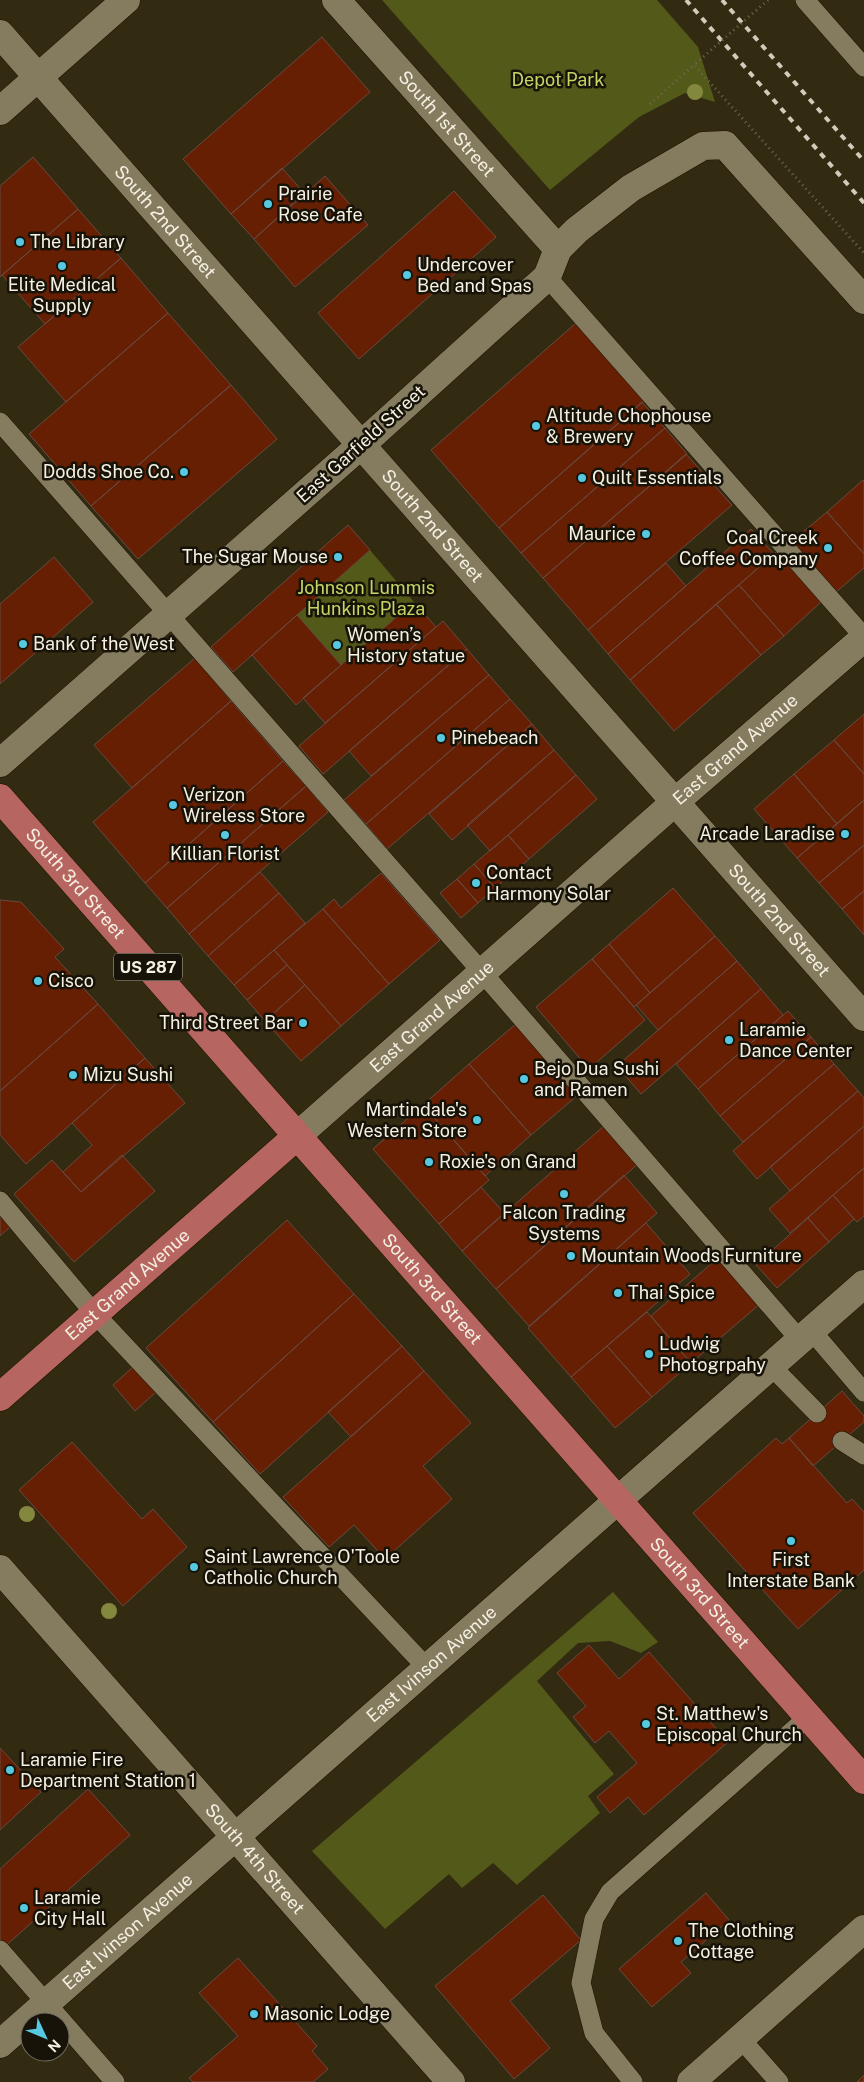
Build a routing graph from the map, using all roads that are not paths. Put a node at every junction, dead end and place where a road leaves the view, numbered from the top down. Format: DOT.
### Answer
graph roads {
  1 [pos="126,0"];
  2 [pos="336,0"];
  3 [pos="805,0"];
  4 [pos="0,34"];
  5 [pos="864,67"];
  6 [pos="38,78"];
  7 [pos="0,111"];
  8 [pos="558,249"];
  9 [pos="547,277"];
  10 [pos="864,300"];
  11 [pos="0,422"];
  12 [pos="361,445"];
  13 [pos="168,614"];
  14 [pos="864,638"];
  15 [pos="0,763"];
  16 [pos="0,798"];
  17 [pos="675,802"];
  18 [pos="482,971"];
  19 [pos="864,1017"];
  20 [pos="297,1136"];
  21 [pos="0,1201"];
  22 [pos="864,1284"];
  23 [pos="94,1313"];
  24 [pos="805,1335"];
  25 [pos="771,1366"];
  26 [pos="864,1392"];
  27 [pos="0,1397"];
  28 [pos="817,1413"];
  29 [pos="842,1441"];
  30 [pos="864,1455"];
  31 [pos="618,1500"];
  32 [pos="0,1570"];
  33 [pos="427,1668"];
  34 [pos="808,1717"];
  35 [pos="864,1780"];
  36 [pos="236,1836"];
  37 [pos="864,1929"];
  38 [pos="0,1950"];
  39 [pos="46,2003"];
  40 [pos="740,2038"];
  41 [pos="0,2044"];
  42 [pos="115,2082"];
  43 [pos="451,2082"];
  44 [pos="633,2082"];
  45 [pos="691,2082"];
  46 [pos="780,2082"];
  1 -- 6 [label="street"];
  2 -- 8 [label="street, South 1st Street"];
  3 -- 5 [label="lane"];
  4 -- 6 [label="street, South 2nd Street"];
  6 -- 7 [label="street"];
  6 -- 12 [label="street, South 2nd Street"];
  8 -- 9 [label="street, East Garfield Street"];
  8 -- 10 [label="street, East Garfield Street"];
  9 -- 12 [label="street, East Garfield Street"];
  9 -- 14 [label="lane"];
  11 -- 13 [label="lane"];
  12 -- 13 [label="street, East Garfield Street"];
  12 -- 17 [label="street, South 2nd Street"];
  13 -- 15 [label="street, East Garfield Street"];
  13 -- 18 [label="lane"];
  14 -- 17 [label="street, East Grand Avenue"];
  16 -- 20 [label="main road, South 3rd Street / US 287"];
  17 -- 18 [label="street, East Grand Avenue"];
  17 -- 19 [label="street, South 2nd Street"];
  18 -- 20 [label="street, East Grand Avenue"];
  18 -- 24 [label="lane"];
  20 -- 23 [label="main road, East Grand Avenue"];
  20 -- 31 [label="main road, South 3rd Street"];
  21 -- 23 [label="lane"];
  22 -- 24 [label="street, East Ivinson Avenue"];
  23 -- 27 [label="main road, East Grand Avenue"];
  23 -- 33 [label="lane"];
  24 -- 25 [label="street, East Ivinson Avenue"];
  24 -- 26 [label="lane"];
  25 -- 28 [label="lane"];
  25 -- 31 [label="street, East Ivinson Avenue"];
  29 -- 30 [label="lane"];
  31 -- 33 [label="street, East Ivinson Avenue"];
  31 -- 34 [label="main road, South 3rd Street"];
  32 -- 36 [label="street, South 4th Street"];
  33 -- 36 [label="street, East Ivinson Avenue"];
  34 -- 35 [label="main road, South 3rd Street"];
  34 -- 44 [label="lane"];
  36 -- 39 [label="street, East Ivinson Avenue"];
  36 -- 43 [label="street, South 4th Street"];
  37 -- 40 [label="street"];
  38 -- 39 [label="lane"];
  39 -- 41 [label="street, East Ivinson Avenue"];
  39 -- 42 [label="lane"];
  40 -- 45 [label="street"];
  40 -- 46 [label="lane"];
}
